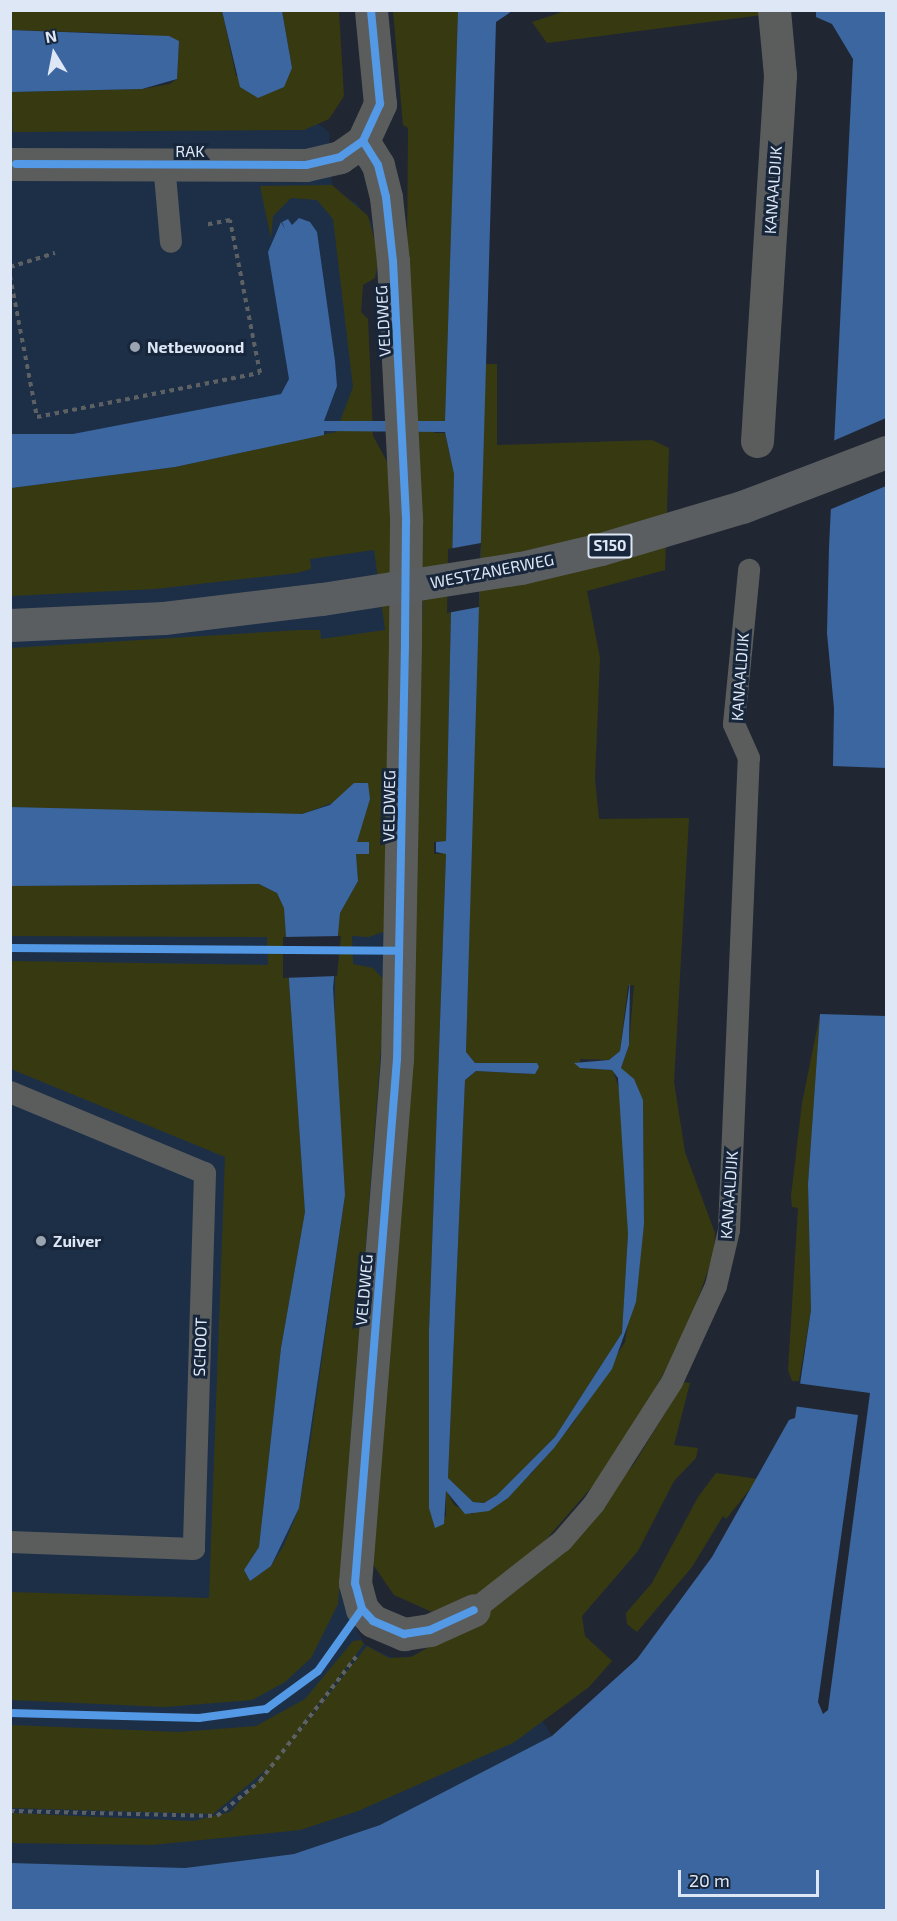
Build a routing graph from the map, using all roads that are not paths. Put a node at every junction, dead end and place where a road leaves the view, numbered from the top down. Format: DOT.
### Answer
graph roads {
  1 [pos="371,10"];
  2 [pos="774,10"];
  3 [pos="363,141"];
  4 [pos="10,164"];
  5 [pos="164,164"];
  6 [pos="170,237"];
  7 [pos="757,441"];
  8 [pos="886,452"];
  9 [pos="749,570"];
  10 [pos="10,625"];
  11 [pos="10,1092"];
  12 [pos="10,1542"];
  13 [pos="474,1610"];
  14 [pos="371,1617"];
  1 -- 3 [label="street"];
  2 -- 7 [label="street, KANAALDIJK"];
  3 -- 5 [label="street, RAK"];
  3 -- 14 [label="street, VELDWEG"];
  4 -- 5 [label="street, RAK"];
  5 -- 6 [label="lane"];
  8 -- 10 [label="main road, WESTZANERWEG / S150, bridge"];
  9 -- 13 [label="lane, KANAALDIJK"];
  11 -- 12 [label="lane, SCHOOT"];
  13 -- 14 [label="street, KANAALDIJK"];
}
